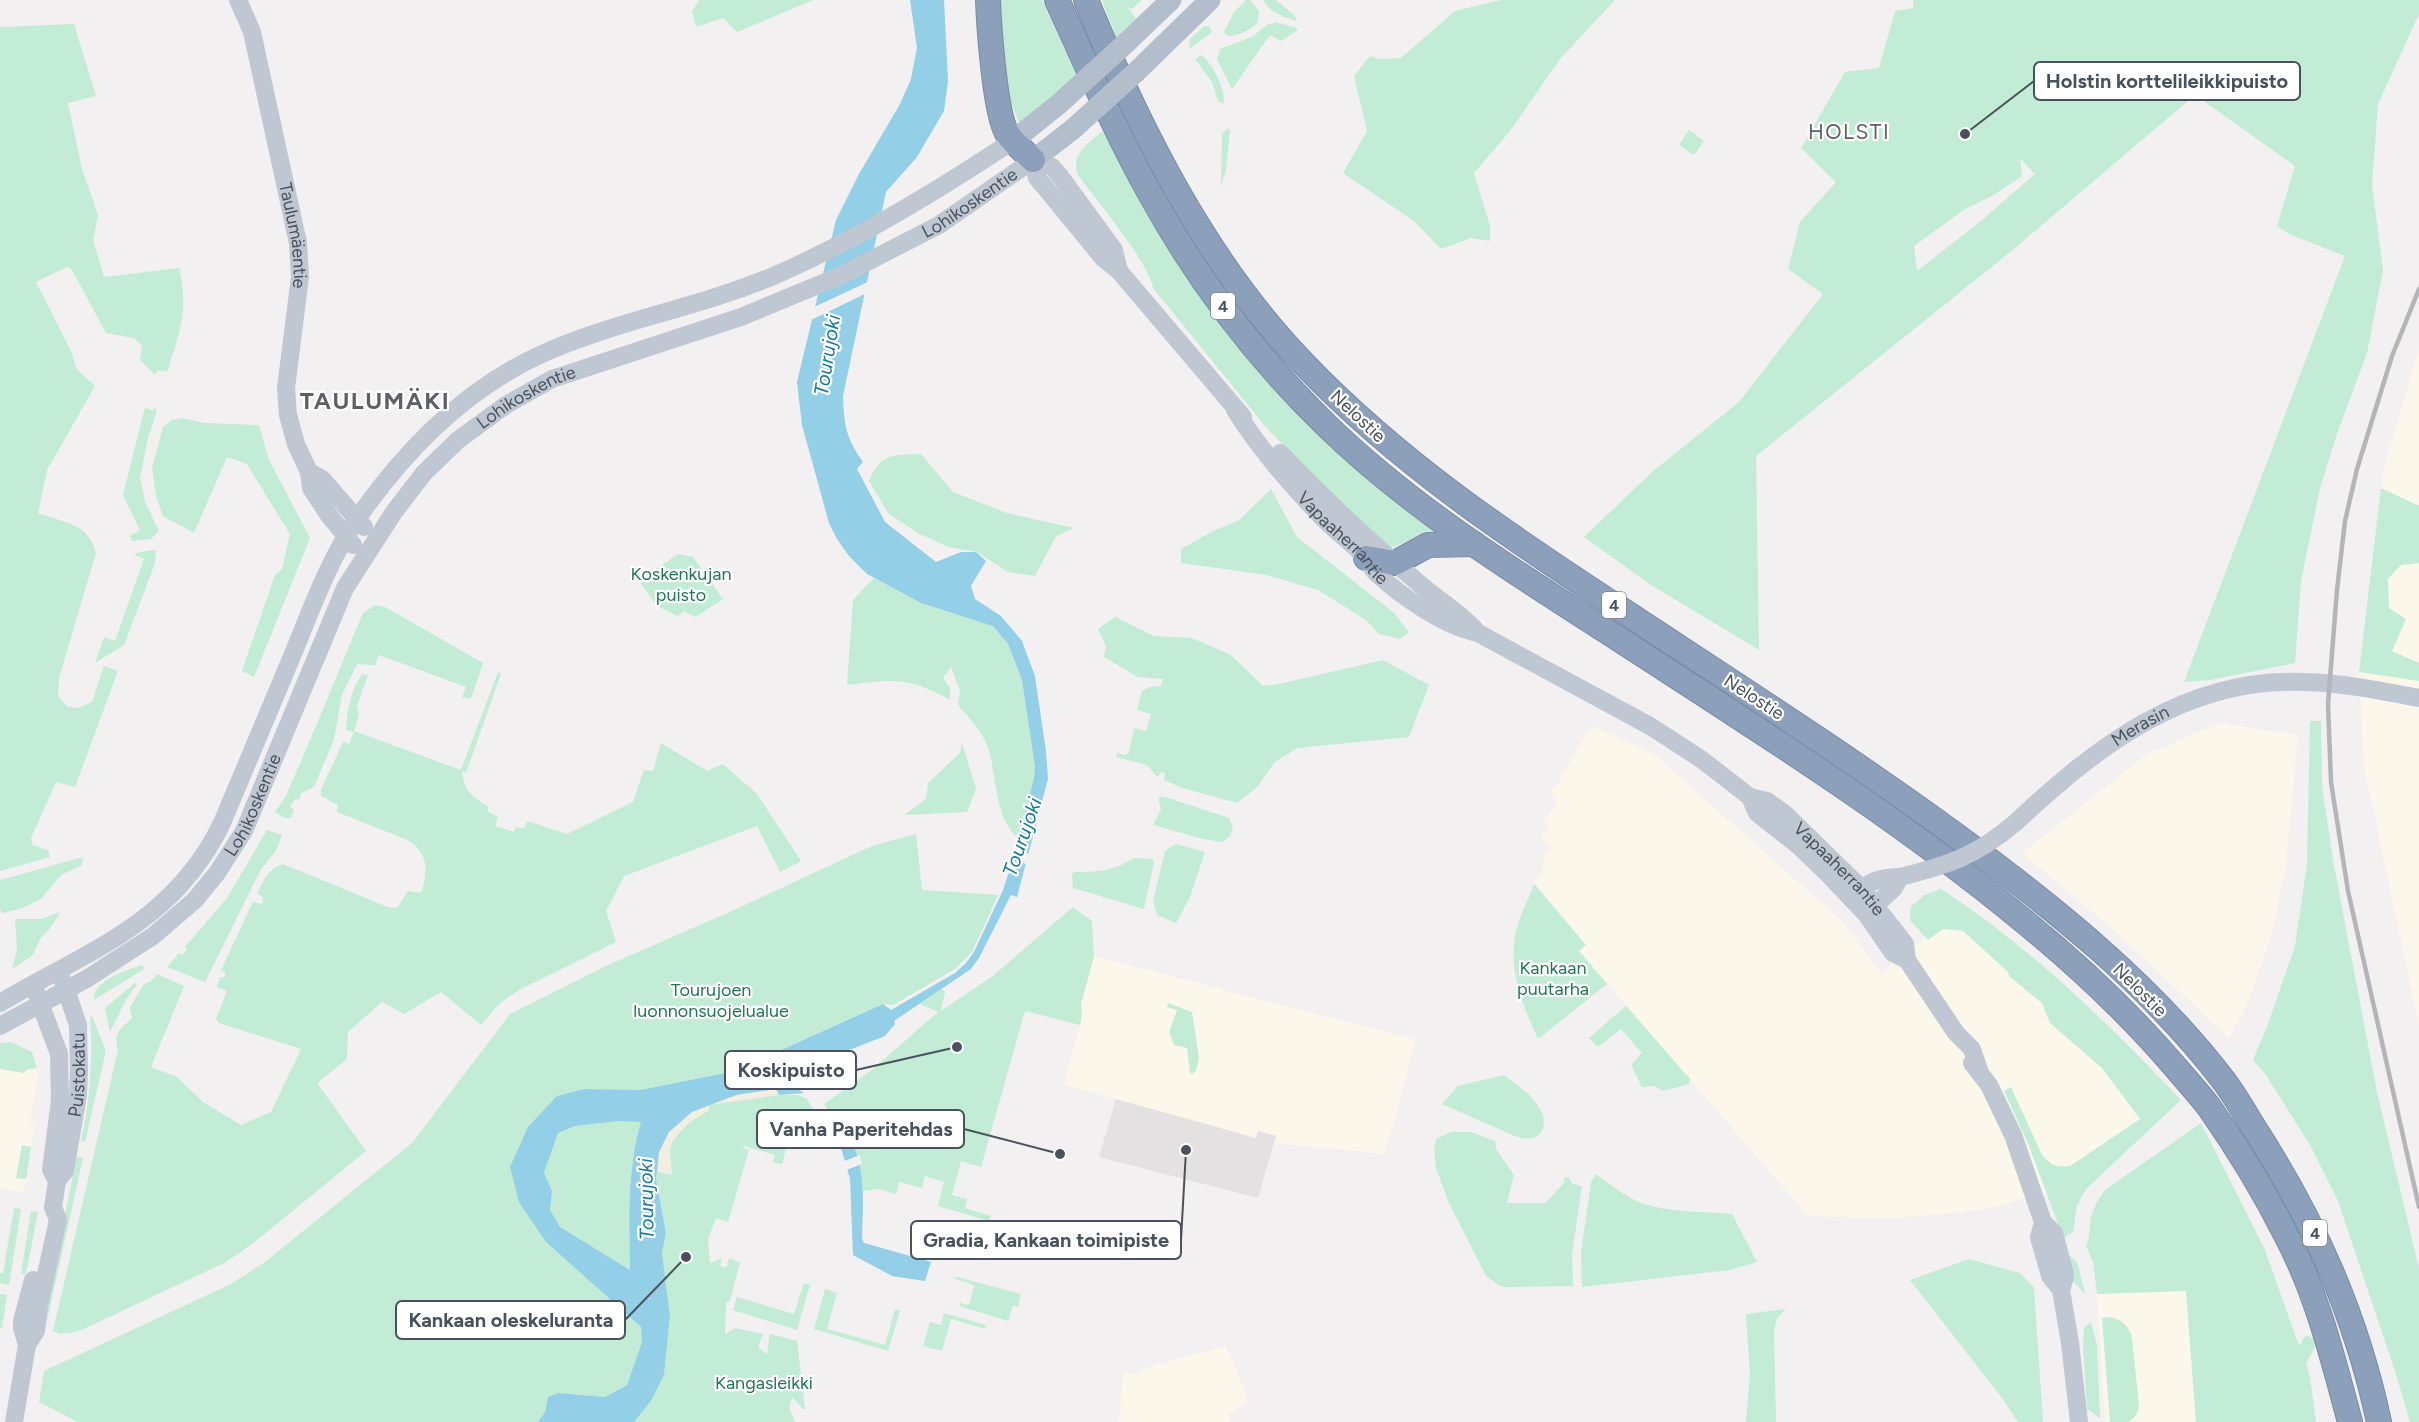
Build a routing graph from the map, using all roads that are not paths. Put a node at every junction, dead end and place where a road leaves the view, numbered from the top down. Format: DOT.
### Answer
graph roads {
  1 [pos="238,0"];
  2 [pos="988,0"];
  3 [pos="1057,0"];
  4 [pos="1086,0"];
  5 [pos="1171,0"];
  6 [pos="1210,0"];
  7 [pos="1014,140"];
  8 [pos="1033,160"];
  9 [pos="1235,411"];
  10 [pos="309,472"];
  11 [pos="357,519"];
  12 [pos="346,537"];
  13 [pos="375,539"];
  14 [pos="1474,544"];
  15 [pos="364,558"];
  16 [pos="1366,558"];
  17 [pos="1395,563"];
  18 [pos="1478,633"];
  19 [pos="2419,698"];
  20 [pos="1900,878"];
  21 [pos="1856,893"];
  22 [pos="1871,910"];
  23 [pos="58,971"];
  24 [pos="33,985"];
  25 [pos="67,990"];
  26 [pos="0,1003"];
  27 [pos="41,1003"];
  28 [pos="0,1026"];
  29 [pos="57,1181"];
  30 [pos="2334,1368"];
  31 [pos="2376,1410"];
  32 [pos="14,1422"];
  33 [pos="2079,1422"];
  34 [pos="2336,1422"];
  35 [pos="2350,1422"];
  36 [pos="2389,1422"];
  1 -- 10 [label="main road, Taulumäentie"];
  2 -- 7 [label="highway"];
  3 -- 14 [label="highway, Nelostie / 4"];
  4 -- 31 [label="highway, Nelostie / 4"];
  5 -- 7 [label="main road, Lohikoskentie, bridge"];
  6 -- 8 [label="main road, Lohikoskentie, bridge"];
  7 -- 8 [label="highway"];
  7 -- 11 [label="main road, Lohikoskentie"];
  8 -- 9 [label="main road, Vapaaherrantie"];
  8 -- 13 [label="main road, Lohikoskentie"];
  9 -- 16 [label="main road, Vapaaherrantie"];
  9 -- 17 [label="main road, Vapaaherrantie"];
  10 -- 11 [label="main road, Taulumäentie"];
  10 -- 12 [label="main road, Taulumäentie"];
  11 -- 12 [label="main road, Lohikoskentie"];
  11 -- 13 [label="main road, Taulumäentie"];
  12 -- 15 [label="main road, Taulumäentie"];
  12 -- 23 [label="main road, Lohikoskentie"];
  13 -- 15 [label="main road, Lohikoskentie"];
  14 -- 17 [label="highway"];
  14 -- 30 [label="highway, Nelostie / 4"];
  15 -- 25 [label="main road, Lohikoskentie"];
  16 -- 17 [label="highway"];
  16 -- 18 [label="main road, Vapaaherrantie"];
  17 -- 18 [label="main road, Vapaaherrantie"];
  18 -- 21 [label="main road, Vapaaherrantie"];
  19 -- 20 [label="main road, Merasin, bridge"];
  20 -- 21 [label="main road, Merasin"];
  20 -- 22 [label="main road"];
  21 -- 22 [label="main road, Vapaaherrantie"];
  22 -- 33 [label="main road, Vapaaherrantie"];
  23 -- 24 [label="main road, Lohikoskentie"];
  23 -- 25 [label="main road, Puistokatu"];
  24 -- 26 [label="main road, Lohikoskentie"];
  24 -- 27 [label="main road, Puistokatu"];
  25 -- 27 [label="main road, Lohikoskentie"];
  25 -- 29 [label="main road, Puistokatu"];
  27 -- 28 [label="main road, Lohikoskentie"];
  27 -- 29 [label="main road, Puistokatu"];
  29 -- 32 [label="main road, Puistokatu"];
  30 -- 34 [label="highway"];
  30 -- 35 [label="highway, Nelostie / 4"];
  31 -- 36 [label="highway, Nelostie"];
}
